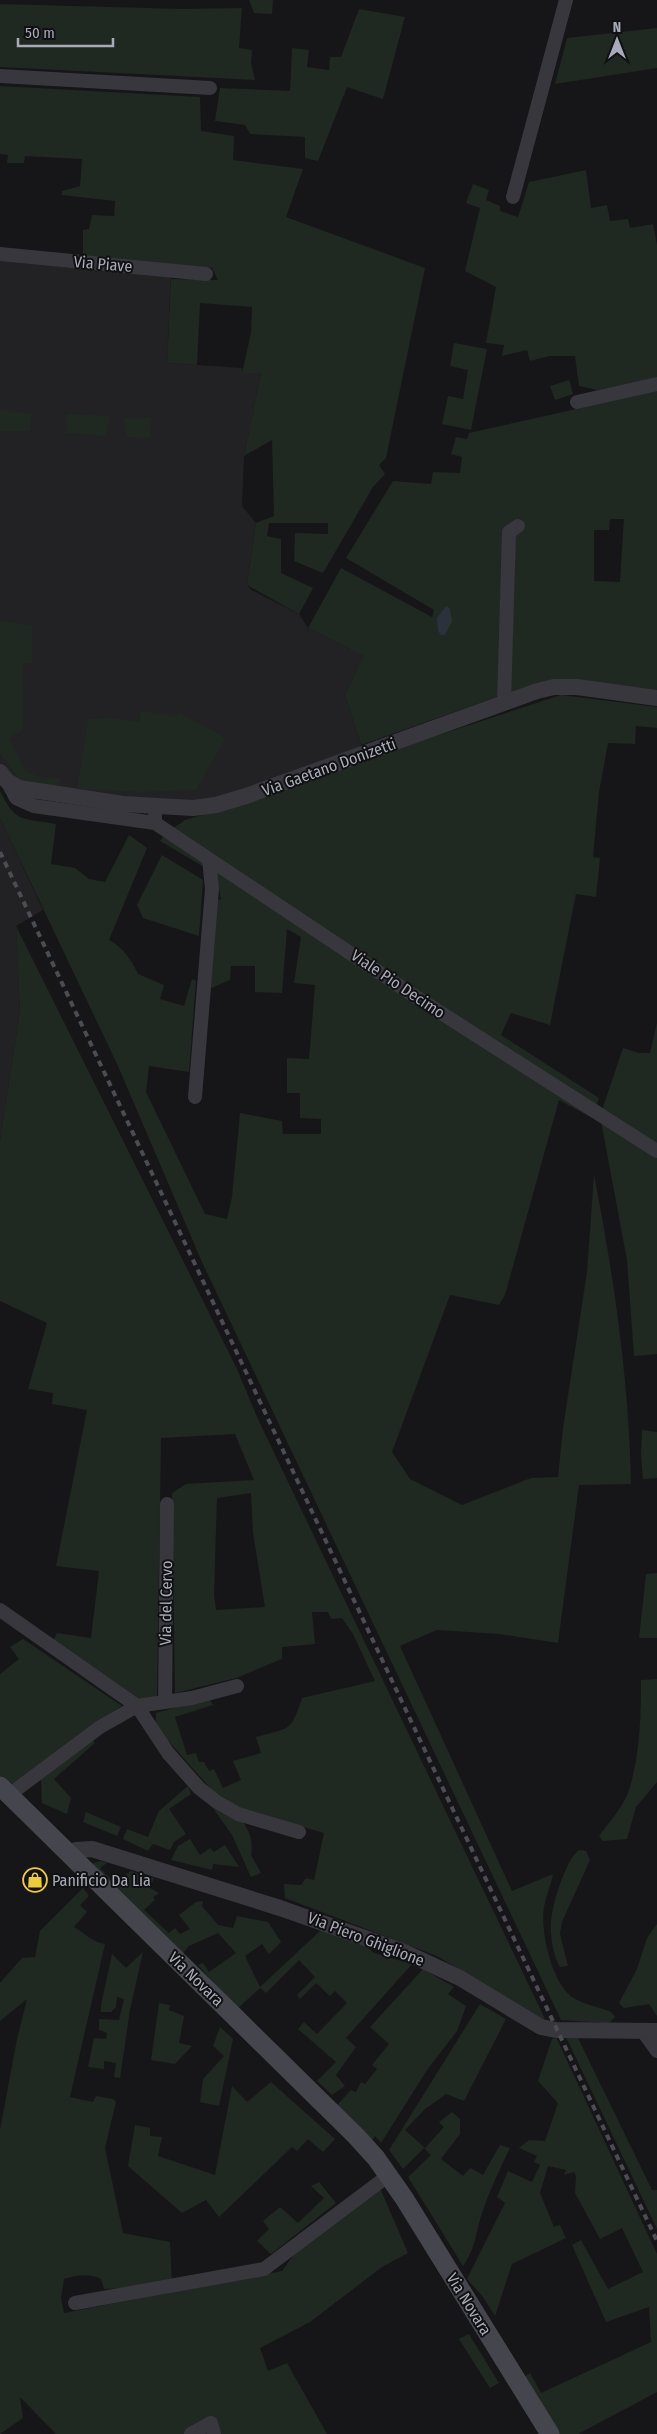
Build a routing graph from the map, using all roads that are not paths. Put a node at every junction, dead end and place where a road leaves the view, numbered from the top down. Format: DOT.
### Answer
graph roads {
  1 [pos="566,0"];
  2 [pos="0,76"];
  3 [pos="210,88"];
  4 [pos="513,197"];
  5 [pos="0,254"];
  6 [pos="206,274"];
  7 [pos="657,384"];
  8 [pos="577,402"];
  9 [pos="518,526"];
  10 [pos="657,698"];
  11 [pos="504,702"];
  12 [pos="3,776"];
  13 [pos="155,815"];
  14 [pos="209,859"];
  15 [pos="195,1097"];
  16 [pos="657,1151"];
  17 [pos="167,1504"];
  18 [pos="0,1610"];
  19 [pos="237,1686"];
  20 [pos="165,1702"];
  21 [pos="137,1706"];
  22 [pos="5,1790"];
  23 [pos="300,1832"];
  24 [pos="69,1854"];
  25 [pos="649,2030"];
  26 [pos="657,2051"];
  27 [pos="389,2175"];
  28 [pos="75,2302"];
  29 [pos="545,2432"];
  30 [pos="191,2434"];
  31 [pos="214,2434"];
  1 -- 4 [label="street"];
  2 -- 3 [label="street"];
  5 -- 6 [label="street, Via Piave"];
  7 -- 8 [label="street"];
  9 -- 11 [label="street"];
  10 -- 11 [label="street, Via Gaetano Donizetti"];
  11 -- 13 [label="street, Via Gaetano Donizetti"];
  12 -- 13 [label="street, Via Gaetano Donizetti"];
  13 -- 14 [label="street, Viale Pio Decimo"];
  14 -- 15 [label="street"];
  14 -- 16 [label="street, Viale Pio Decimo"];
  17 -- 20 [label="street, Via del Cervo"];
  18 -- 21 [label="street"];
  19 -- 20 [label="street"];
  20 -- 21 [label="street"];
  21 -- 22 [label="street"];
  21 -- 23 [label="street"];
  22 -- 24 [label="main road, Via Novara"];
  24 -- 25 [label="street, Via Piero Ghiglione"];
  24 -- 27 [label="main road, Via Novara"];
  25 -- 26 [label="street"];
  27 -- 28 [label="street"];
  27 -- 29 [label="main road, Via Novara"];
  30 -- 31 [label="street"];
}
